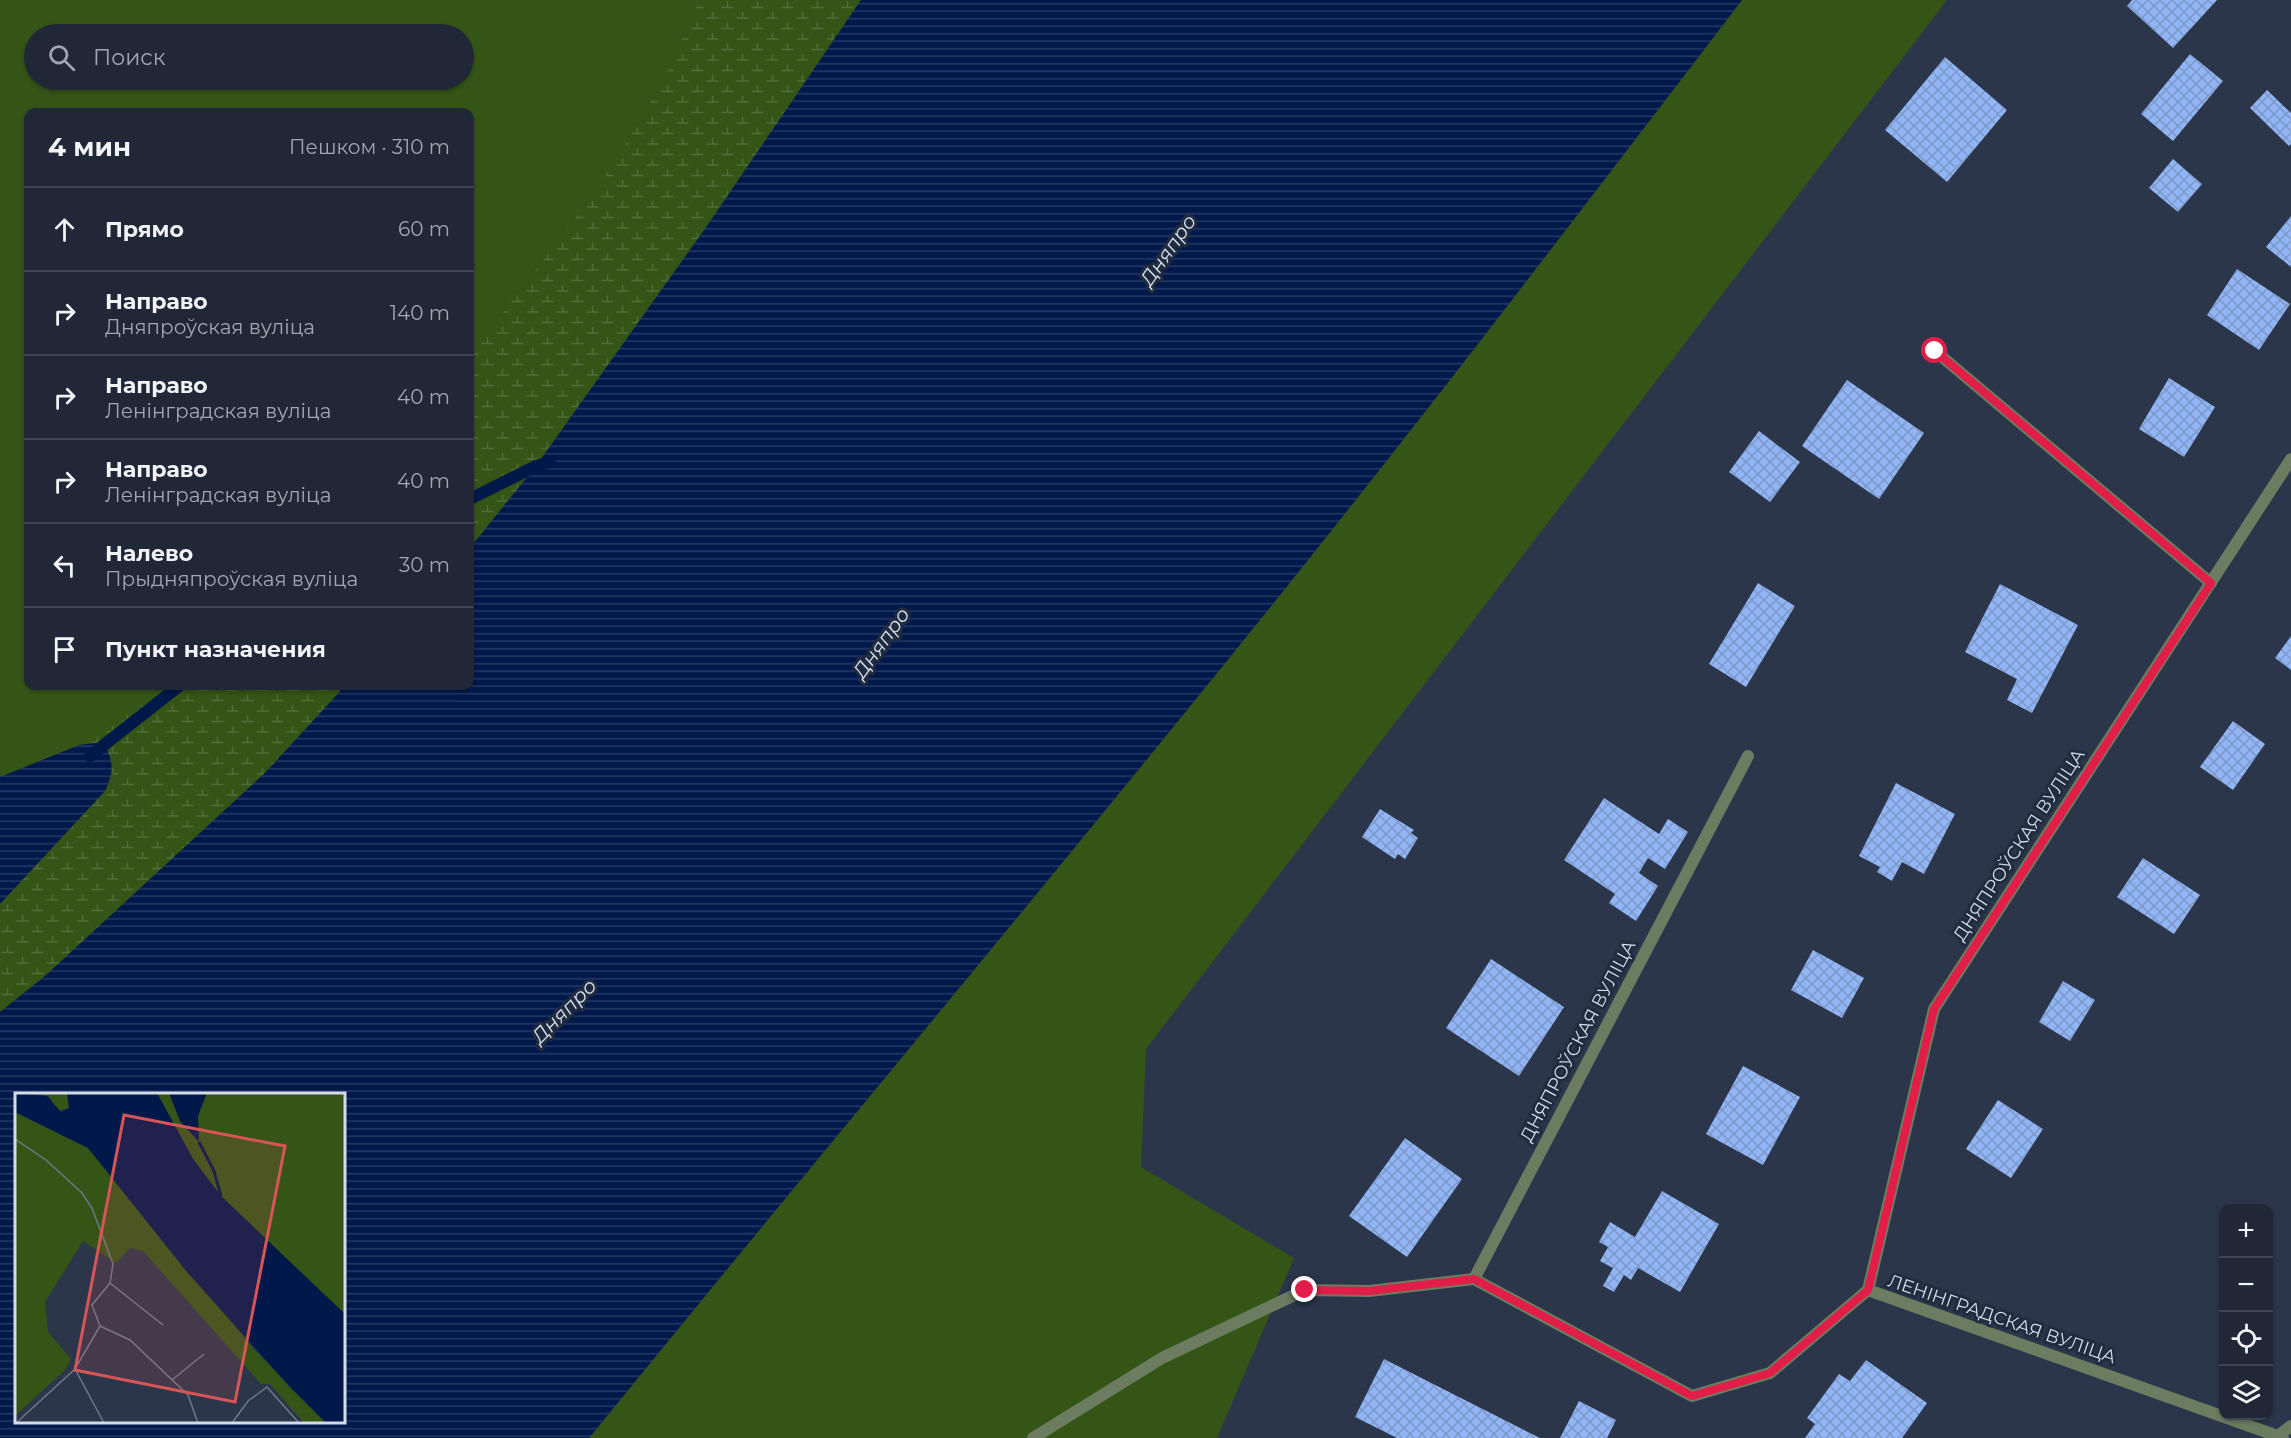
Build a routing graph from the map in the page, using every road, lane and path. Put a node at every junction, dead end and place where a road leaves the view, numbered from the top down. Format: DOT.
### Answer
graph roads {
  1 [pos="1935,351"];
  2 [pos="2291,459"];
  3 [pos="2211,583"];
  4 [pos="1748,756"];
  5 [pos="1474,1279"];
  6 [pos="1868,1290"];
  7 [pos="2291,1426"];
  8 [pos="2281,1437"];
  9 [pos="1033,1438"];
  1 -- 3 [label="street"];
  2 -- 3 [label="street, ДНЯПРОЎСКАЯ ВУЛІЦА"];
  3 -- 6 [label="street, ДНЯПРОЎСКАЯ ВУЛІЦА"];
  4 -- 5 [label="street, ДНЯПРОЎСКАЯ ВУЛІЦА"];
  5 -- 6 [label="street, ЛЕНІНГРАДСКАЯ ВУЛІЦА"];
  5 -- 9 [label="street"];
  6 -- 8 [label="street, ЛЕНІНГРАДСКАЯ ВУЛІЦА"];
  7 -- 8 [label="street"];
}
